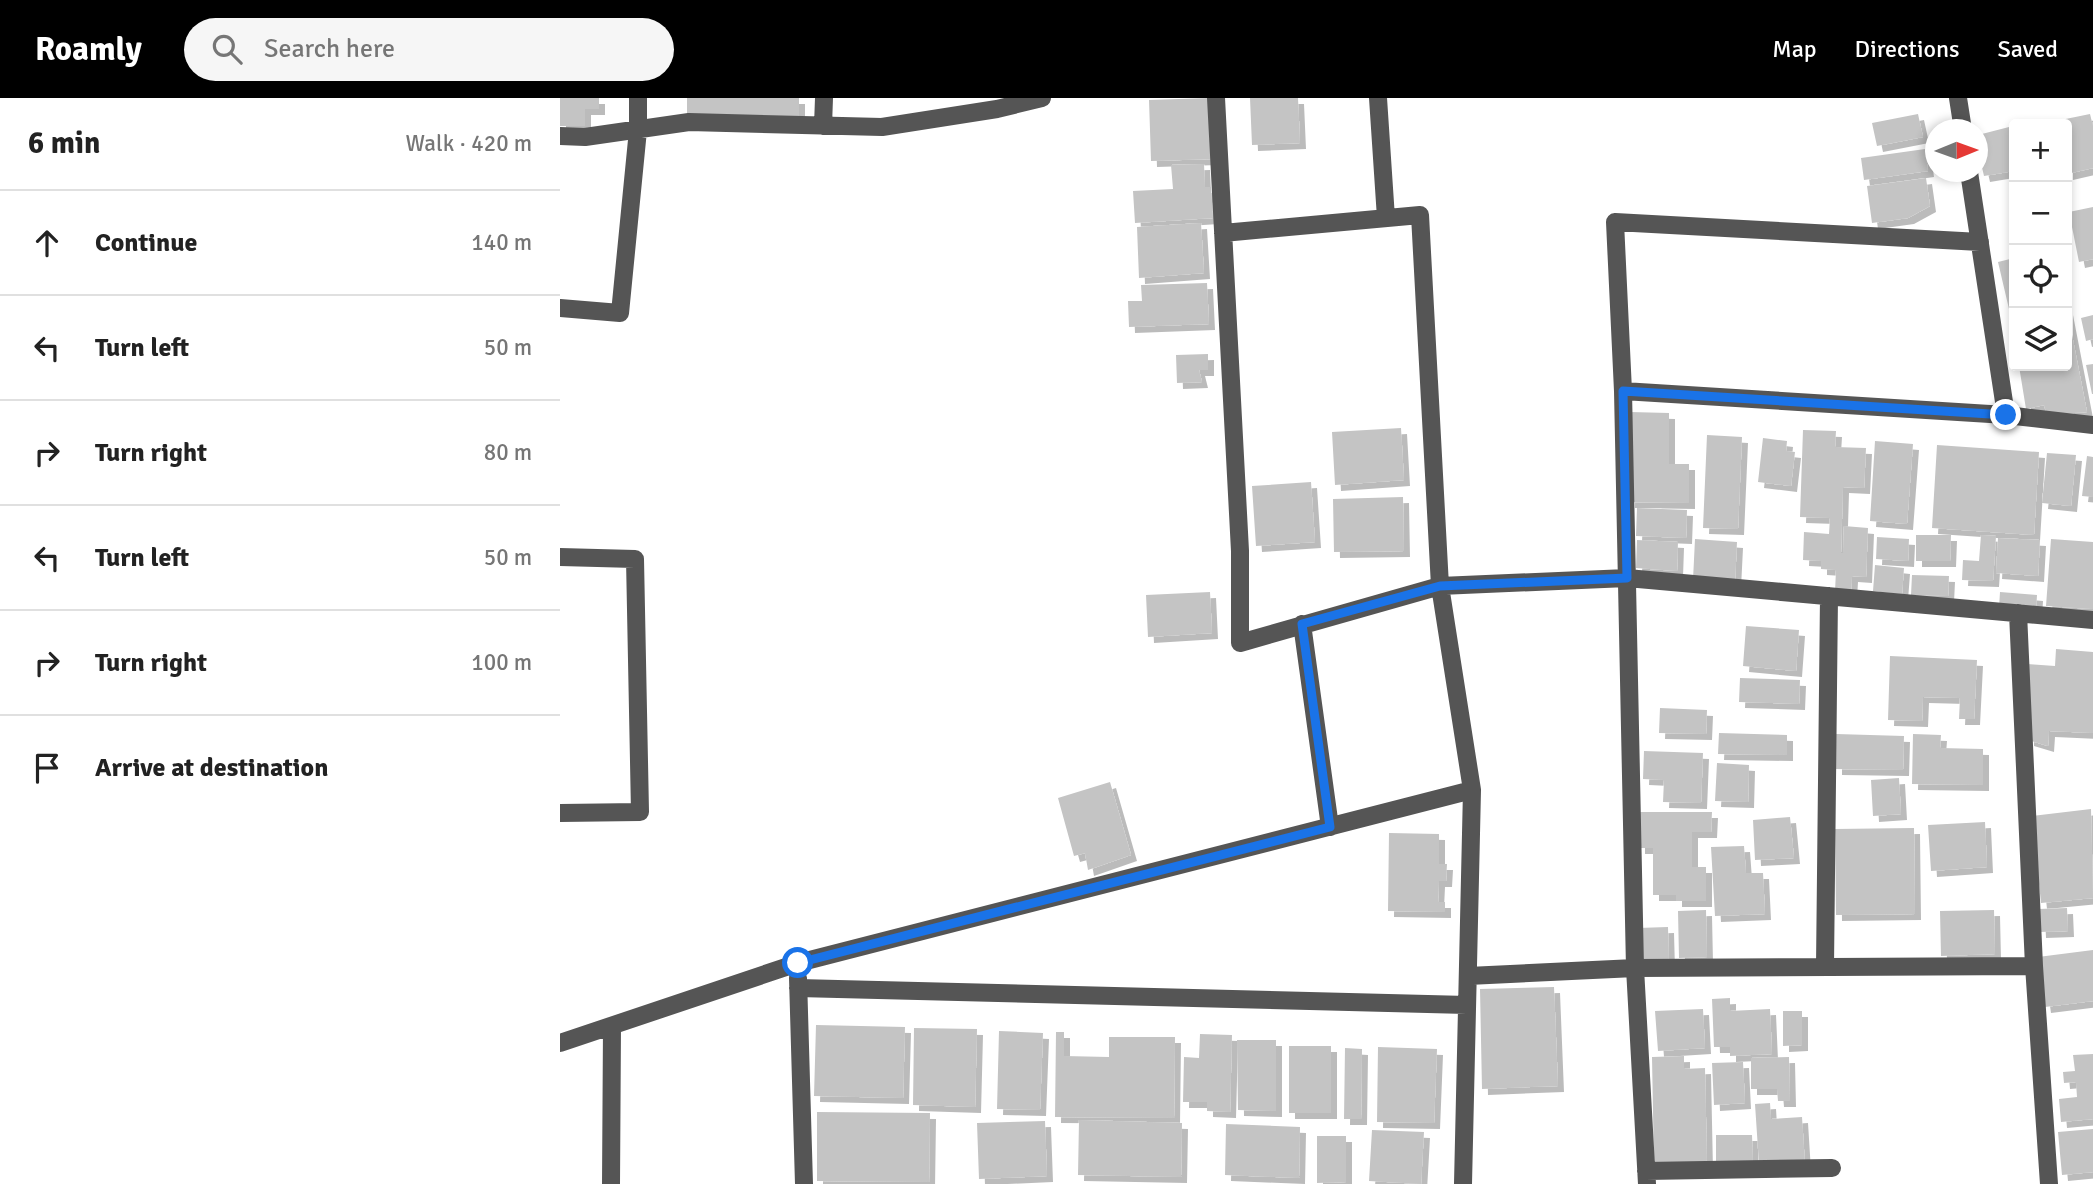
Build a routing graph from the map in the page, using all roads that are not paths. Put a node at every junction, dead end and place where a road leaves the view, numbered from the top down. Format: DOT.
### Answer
graph roads {
  1 [pos="638,98"];
  2 [pos="824,98"];
  3 [pos="1042,98"];
  4 [pos="1216,98"];
  5 [pos="1378,98"];
  6 [pos="1958,98"];
  7 [pos="997,103"];
  8 [pos="1961,119"];
  9 [pos="823,126"];
  10 [pos="638,130"];
  11 [pos="560,136"];
  12 [pos="1971,182"];
  13 [pos="1387,218"];
  14 [pos="1223,233"];
  15 [pos="1980,242"];
  16 [pos="560,308"];
  17 [pos="1623,391"];
  18 [pos="2006,415"];
  19 [pos="2093,425"];
  20 [pos="560,557"];
  21 [pos="1627,578"];
  22 [pos="1440,586"];
  23 [pos="1829,596"];
  24 [pos="2018,613"];
  25 [pos="2093,620"];
  26 [pos="1302,624"];
  27 [pos="1472,790"];
  28 [pos="560,813"];
  29 [pos="1330,827"];
  30 [pos="798,963"];
  31 [pos="2034,966"];
  32 [pos="1825,967"];
  33 [pos="1635,968"];
  34 [pos="1468,976"];
  35 [pos="798,988"];
  36 [pos="1467,1004"];
  37 [pos="612,1026"];
  38 [pos="560,1043"];
  39 [pos="1832,1168"];
  40 [pos="1647,1177"];
  41 [pos="611,1184"];
  42 [pos="804,1184"];
  43 [pos="1463,1184"];
  44 [pos="2049,1184"];
  1 -- 10 [label="street"];
  2 -- 9 [label="street"];
  3 -- 7 [label="street"];
  4 -- 14 [label="street"];
  5 -- 13 [label="street"];
  6 -- 8 [label="street"];
  7 -- 9 [label="street"];
  9 -- 10 [label="street"];
  10 -- 11 [label="street"];
  10 -- 16 [label="street"];
  12 -- 15 [label="street"];
  13 -- 14 [label="street"];
  13 -- 22 [label="street"];
  14 -- 26 [label="street"];
  15 -- 17 [label="street"];
  15 -- 18 [label="street"];
  17 -- 18 [label="street"];
  17 -- 21 [label="street"];
  18 -- 19 [label="street"];
  20 -- 28 [label="street"];
  21 -- 22 [label="street"];
  21 -- 23 [label="street"];
  21 -- 33 [label="street"];
  22 -- 26 [label="street"];
  22 -- 27 [label="street"];
  23 -- 24 [label="street"];
  23 -- 32 [label="street"];
  24 -- 25 [label="street"];
  24 -- 31 [label="street"];
  26 -- 29 [label="street"];
  27 -- 29 [label="street"];
  27 -- 34 [label="street"];
  29 -- 30 [label="street"];
  30 -- 35 [label="street"];
  30 -- 37 [label="street"];
  31 -- 32 [label="street"];
  31 -- 44 [label="street"];
  32 -- 33 [label="street"];
  33 -- 34 [label="street"];
  33 -- 40 [label="street"];
  34 -- 36 [label="street"];
  35 -- 36 [label="street"];
  35 -- 42 [label="street"];
  36 -- 43 [label="street"];
  37 -- 38 [label="street"];
  37 -- 41 [label="street"];
  39 -- 40 [label="street"];
}
